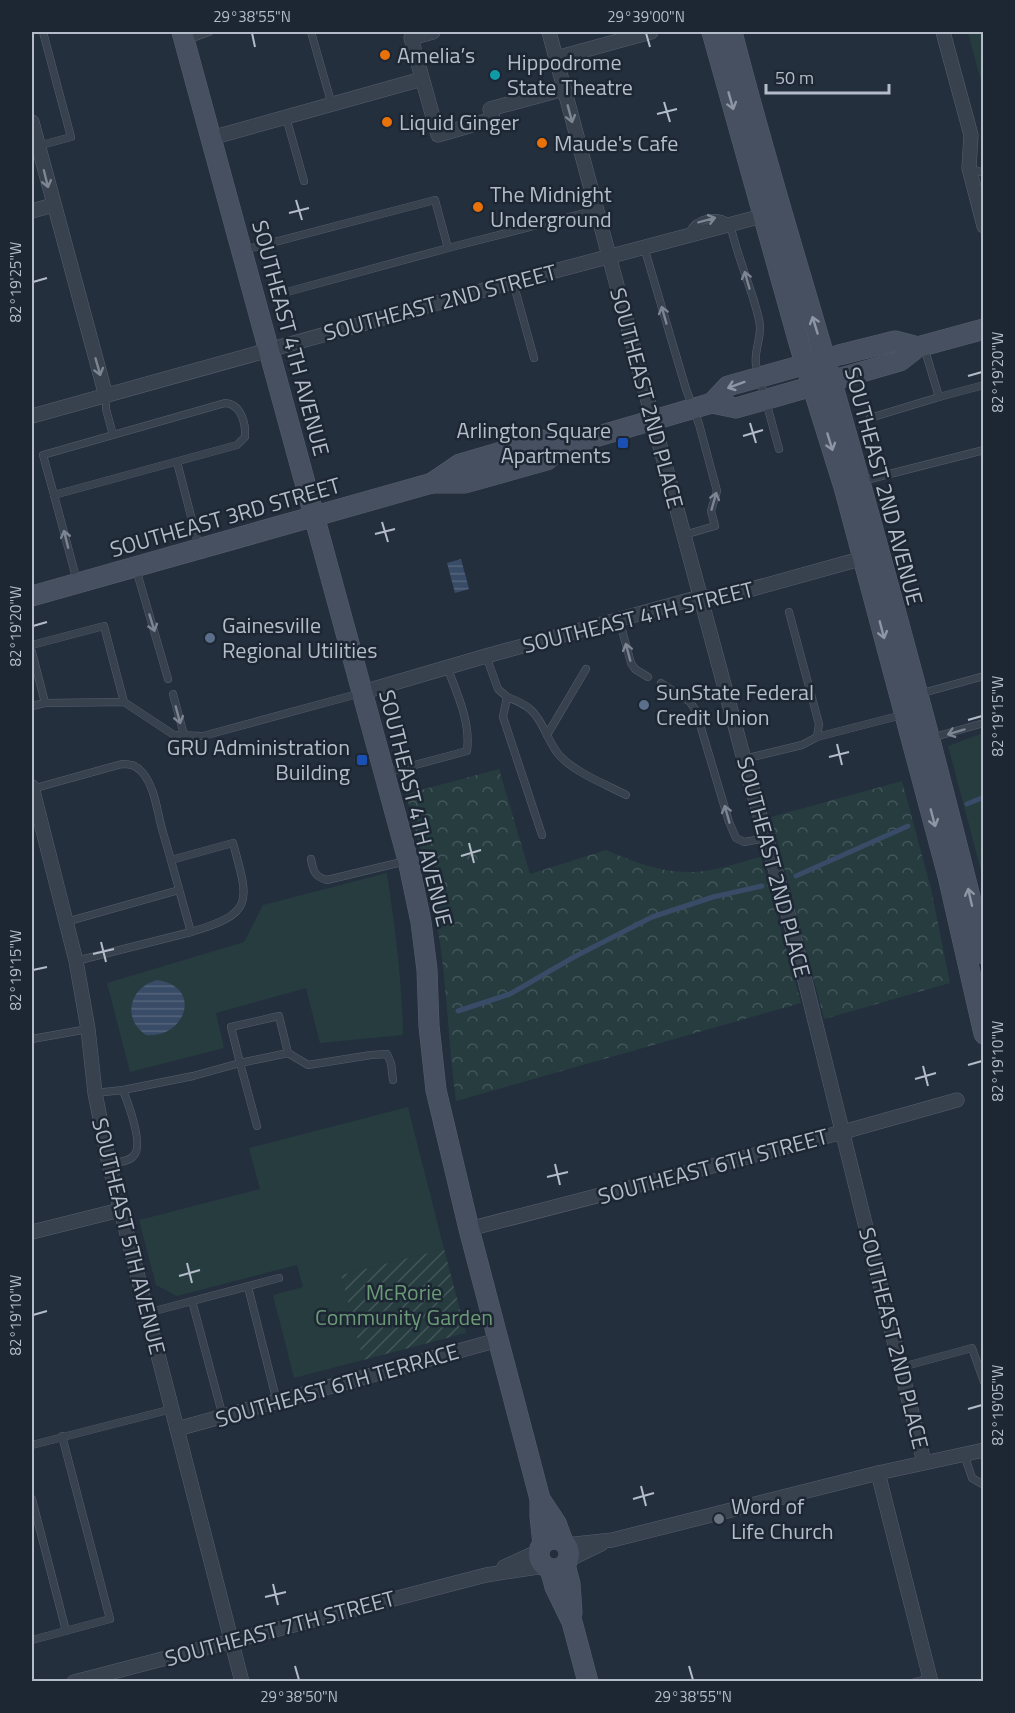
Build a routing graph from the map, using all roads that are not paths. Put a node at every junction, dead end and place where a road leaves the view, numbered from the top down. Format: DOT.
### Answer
graph roads {
  1 [pos="43,32"];
  2 [pos="209,32"];
  3 [pos="310,32"];
  4 [pos="433,32"];
  5 [pos="549,32"];
  6 [pos="651,32"];
  7 [pos="712,32"];
  8 [pos="732,32"];
  9 [pos="943,32"];
  10 [pos="183,36"];
  11 [pos="556,58"];
  12 [pos="422,80"];
  13 [pos="564,89"];
  14 [pos="332,105"];
  15 [pos="286,117"];
  16 [pos="32,122"];
  17 [pos="211,138"];
  18 [pos="38,146"];
  19 [pos="969,168"];
  20 [pos="984,173"];
  21 [pos="304,181"];
  22 [pos="53,205"];
  23 [pos="596,210"];
  24 [pos="32,211"];
  25 [pos="772,213"];
  26 [pos="730,224"];
  27 [pos="984,226"];
  28 [pos="644,247"];
  29 [pos="448,248"];
  30 [pos="242,250"];
  31 [pos="608,256"];
  32 [pos="513,282"];
  33 [pos="287,292"];
  34 [pos="984,329"];
  35 [pos="921,346"];
  36 [pos="269,350"];
  37 [pos="534,358"];
  38 [pos="815,362"];
  39 [pos="759,377"];
  40 [pos="831,381"];
  41 [pos="984,385"];
  42 [pos="812,386"];
  43 [pos="106,396"];
  44 [pos="939,398"];
  45 [pos="765,399"];
  46 [pos="703,406"];
  47 [pos="32,416"];
  48 [pos="870,417"];
  49 [pos="654,420"];
  50 [pos="113,435"];
  51 [pos="780,449"];
  52 [pos="984,450"];
  53 [pos="177,462"];
  54 [pos="852,484"];
  55 [pos="54,495"];
  56 [pos="314,516"];
  57 [pos="684,534"];
  58 [pos="200,549"];
  59 [pos="871,556"];
  60 [pos="135,567"];
  61 [pos="77,584"];
  62 [pos="32,596"];
  63 [pos="700,597"];
  64 [pos="789,612"];
  65 [pos="619,619"];
  66 [pos="32,645"];
  67 [pos="32,652"];
  68 [pos="486,656"];
  69 [pos="447,667"];
  70 [pos="586,669"];
  71 [pos="984,676"];
  72 [pos="648,677"];
  73 [pos="168,679"];
  74 [pos="661,683"];
  75 [pos="363,692"];
  76 [pos="173,694"];
  77 [pos="507,697"];
  78 [pos="124,702"];
  79 [pos="45,703"];
  80 [pos="911,705"];
  81 [pos="32,706"];
  82 [pos="984,723"];
  83 [pos="184,735"];
  84 [pos="547,735"];
  85 [pos="818,736"];
  86 [pos="928,738"];
  87 [pos="744,759"];
  88 [pos="385,773"];
  89 [pos="32,788"];
  90 [pos="626,795"];
  91 [pos="542,835"];
  92 [pos="767,838"];
  93 [pos="310,859"];
  94 [pos="171,860"];
  95 [pos="408,860"];
  96 [pos="179,890"];
  97 [pos="66,922"];
  98 [pos="190,932"];
  99 [pos="984,954"];
  100 [pos="76,961"];
  101 [pos="88,1029"];
  102 [pos="984,1034"];
  103 [pos="32,1039"];
  104 [pos="288,1053"];
  105 [pos="240,1064"];
  106 [pos="393,1080"];
  107 [pos="123,1090"];
  108 [pos="95,1093"];
  109 [pos="957,1100"];
  110 [pos="257,1126"];
  111 [pos="843,1132"];
  112 [pos="109,1164"];
  113 [pos="120,1210"];
  114 [pos="468,1229"];
  115 [pos="32,1232"];
  116 [pos="279,1278"];
  117 [pos="248,1287"];
  118 [pos="192,1301"];
  119 [pos="147,1313"];
  120 [pos="498,1340"];
  121 [pos="902,1367"];
  122 [pos="984,1382"];
  123 [pos="277,1402"];
  124 [pos="172,1409"];
  125 [pos="223,1417"];
  126 [pos="177,1429"];
  127 [pos="62,1436"];
  128 [pos="32,1444"];
  129 [pos="984,1450"];
  130 [pos="964,1454"];
  131 [pos="924,1462"];
  132 [pos="878,1473"];
  133 [pos="984,1485"];
  134 [pos="32,1499"];
  135 [pos="555,1555"];
  136 [pos="66,1631"];
  137 [pos="32,1640"];
  138 [pos="232,1641"];
  139 [pos="931,1680"];
  140 [pos="74,1682"];
  141 [pos="242,1682"];
  142 [pos="588,1682"];
  143 [pos="915,1682"];
  1 -- 18 [label="lane"];
  2 -- 10 [label="lane"];
  3 -- 14 [label="lane"];
  4 -- 12 [label="street"];
  5 -- 11 [label="street, SOUTHEAST 2ND PLACE"];
  6 -- 11 [label="street"];
  7 -- 25 [label="street, one-way"];
  8 -- 25 [label="street, SOUTHEAST 2ND AVENUE"];
  9 -- 19 [label="street"];
  10 -- 17 [label="street, SOUTHEAST 4TH AVENUE"];
  11 -- 13 [label="street, SOUTHEAST 2ND PLACE"];
  12 -- 13 [label="street"];
  12 -- 14 [label="street"];
  13 -- 23 [label="street, SOUTHEAST 2ND PLACE, one-way"];
  14 -- 15 [label="street"];
  15 -- 17 [label="street"];
  15 -- 21 [label="lane"];
  16 -- 18 [label="street"];
  17 -- 30 [label="street, SOUTHEAST 4TH AVENUE"];
  18 -- 22 [label="street, one-way"];
  19 -- 20 [label="lane"];
  19 -- 27 [label="street"];
  22 -- 24 [label="street"];
  22 -- 43 [label="street, one-way"];
  23 -- 29 [label="lane"];
  23 -- 31 [label="street, SOUTHEAST 2ND PLACE"];
  25 -- 26 [label="street, SOUTHEAST 2ND STREET"];
  25 -- 38 [label="street, SOUTHEAST 2ND AVENUE"];
  28 -- 26 [label="street, SOUTHEAST 2ND STREET, one-way"];
  39 -- 26 [label="lane, one-way"];
  28 -- 31 [label="street, SOUTHEAST 2ND STREET"];
  46 -- 28 [label="lane, one-way"];
  29 -- 30 [label="lane"];
  29 -- 33 [label="lane"];
  30 -- 36 [label="street, SOUTHEAST 4TH AVENUE"];
  31 -- 32 [label="street, SOUTHEAST 2ND STREET"];
  31 -- 49 [label="street, SOUTHEAST 2ND PLACE"];
  32 -- 36 [label="street, SOUTHEAST 2ND STREET"];
  32 -- 37 [label="lane"];
  34 -- 35 [label="street, SOUTHEAST 3RD STREET"];
  35 -- 38 [label="street, SOUTHEAST 3RD STREET"];
  35 -- 40 [label="street, SOUTHEAST 3RD STREET"];
  35 -- 44 [label="lane"];
  36 -- 43 [label="street, SOUTHEAST 2ND STREET"];
  36 -- 56 [label="street, SOUTHEAST 4TH AVENUE"];
  38 -- 39 [label="street, SOUTHEAST 3RD STREET"];
  38 -- 40 [label="street, SOUTHEAST 2ND AVENUE"];
  38 -- 42 [label="street, SOUTHEAST 2ND AVENUE"];
  39 -- 45 [label="lane"];
  39 -- 46 [label="street, SOUTHEAST 3RD STREET, one-way"];
  40 -- 42 [label="street, SOUTHEAST 3RD STREET"];
  40 -- 54 [label="street, SOUTHEAST 2ND AVENUE"];
  41 -- 44 [label="lane"];
  42 -- 45 [label="street, SOUTHEAST 3RD STREET"];
  42 -- 54 [label="street, SOUTHEAST 2ND AVENUE, one-way"];
  43 -- 47 [label="street, SOUTHEAST 2ND STREET"];
  43 -- 50 [label="lane"];
  44 -- 48 [label="lane"];
  45 -- 46 [label="street, SOUTHEAST 3RD STREET"];
  45 -- 51 [label="lane"];
  46 -- 49 [label="street, SOUTHEAST 3RD STREET"];
  57 -- 46 [label="lane, one-way"];
  49 -- 56 [label="street, SOUTHEAST 3RD STREET"];
  49 -- 57 [label="street, SOUTHEAST 2ND PLACE"];
  50 -- 53 [label="lane"];
  50 -- 55 [label="lane"];
  52 -- 54 [label="lane"];
  53 -- 55 [label="lane"];
  53 -- 58 [label="lane"];
  54 -- 59 [label="street, SOUTHEAST 2ND AVENUE"];
  61 -- 55 [label="lane, one-way"];
  56 -- 58 [label="street, SOUTHEAST 3RD STREET"];
  56 -- 75 [label="street, SOUTHEAST 4TH AVENUE"];
  57 -- 63 [label="street, SOUTHEAST 2ND PLACE"];
  58 -- 60 [label="street, SOUTHEAST 3RD STREET"];
  59 -- 63 [label="street, SOUTHEAST 4TH STREET"];
  59 -- 80 [label="street, SOUTHEAST 2ND AVENUE"];
  60 -- 61 [label="street, SOUTHEAST 3RD STREET"];
  60 -- 73 [label="lane, one-way"];
  61 -- 62 [label="street, SOUTHEAST 3RD STREET"];
  63 -- 65 [label="street, SOUTHEAST 4TH STREET"];
  63 -- 87 [label="street, SOUTHEAST 2ND PLACE"];
  64 -- 85 [label="lane"];
  65 -- 68 [label="street, SOUTHEAST 4TH STREET"];
  72 -- 65 [label="lane, one-way"];
  66 -- 78 [label="lane"];
  67 -- 79 [label="lane"];
  68 -- 69 [label="street, SOUTHEAST 4TH STREET"];
  68 -- 77 [label="lane"];
  69 -- 75 [label="street, SOUTHEAST 4TH STREET"];
  69 -- 88 [label="lane"];
  70 -- 84 [label="lane"];
  71 -- 80 [label="lane"];
  92 -- 74 [label="lane, one-way"];
  75 -- 83 [label="lane"];
  75 -- 88 [label="street, SOUTHEAST 4TH AVENUE"];
  76 -- 83 [label="lane, one-way"];
  77 -- 84 [label="lane"];
  77 -- 91 [label="lane"];
  78 -- 79 [label="lane"];
  78 -- 83 [label="lane"];
  79 -- 81 [label="lane"];
  80 -- 85 [label="lane"];
  80 -- 86 [label="street, SOUTHEAST 2ND AVENUE"];
  80 -- 102 [label="street, SOUTHEAST 2ND AVENUE, one-way"];
  82 -- 86 [label="lane, one-way"];
  84 -- 90 [label="lane"];
  85 -- 87 [label="lane"];
  99 -- 86 [label="street, SOUTHEAST 2ND AVENUE, one-way"];
  87 -- 92 [label="street, SOUTHEAST 2ND PLACE"];
  88 -- 95 [label="street, SOUTHEAST 4TH AVENUE"];
  89 -- 94 [label="lane"];
  89 -- 97 [label="street, SOUTHEAST 5TH AVENUE"];
  92 -- 111 [label="street, SOUTHEAST 2ND PLACE"];
  93 -- 95 [label="lane"];
  94 -- 96 [label="lane"];
  94 -- 98 [label="lane"];
  95 -- 114 [label="street, SOUTHEAST 4TH AVENUE"];
  96 -- 97 [label="lane"];
  96 -- 98 [label="lane"];
  97 -- 100 [label="street, SOUTHEAST 5TH AVENUE"];
  98 -- 100 [label="lane"];
  100 -- 101 [label="street, SOUTHEAST 5TH AVENUE"];
  101 -- 103 [label="lane"];
  101 -- 108 [label="street, SOUTHEAST 5TH AVENUE"];
  104 -- 105 [label="lane"];
  104 -- 105 [label="lane"];
  104 -- 106 [label="lane"];
  105 -- 107 [label="lane"];
  105 -- 110 [label="lane"];
  107 -- 108 [label="lane"];
  107 -- 112 [label="lane"];
  108 -- 112 [label="street, SOUTHEAST 5TH AVENUE"];
  109 -- 111 [label="street, SOUTHEAST 6TH STREET"];
  111 -- 114 [label="street, SOUTHEAST 6TH STREET"];
  111 -- 121 [label="street, SOUTHEAST 2ND PLACE"];
  112 -- 113 [label="street, SOUTHEAST 5TH AVENUE"];
  113 -- 115 [label="street"];
  113 -- 119 [label="street, SOUTHEAST 5TH AVENUE"];
  114 -- 120 [label="street, SOUTHEAST 4TH AVENUE"];
  116 -- 117 [label="lane"];
  117 -- 118 [label="lane"];
  117 -- 123 [label="lane"];
  118 -- 119 [label="lane"];
  118 -- 125 [label="lane"];
  119 -- 124 [label="street, SOUTHEAST 5TH AVENUE"];
  120 -- 123 [label="street, SOUTHEAST 6TH TERRACE"];
  120 -- 135 [label="street, SOUTHEAST 4TH AVENUE"];
  121 -- 122 [label="lane"];
  121 -- 131 [label="street, SOUTHEAST 2ND PLACE"];
  123 -- 125 [label="street, SOUTHEAST 6TH TERRACE"];
  124 -- 126 [label="street, SOUTHEAST 5TH AVENUE"];
  124 -- 127 [label="lane"];
  125 -- 126 [label="street, SOUTHEAST 6TH TERRACE"];
  126 -- 138 [label="street, SOUTHEAST 5TH AVENUE"];
  127 -- 128 [label="lane"];
  127 -- 136 [label="lane"];
  129 -- 130 [label="street, SOUTHEAST 7TH STREET"];
  130 -- 131 [label="street, SOUTHEAST 7TH STREET"];
  130 -- 133 [label="lane"];
  131 -- 132 [label="street, SOUTHEAST 7TH STREET"];
  132 -- 135 [label="street, SOUTHEAST 7TH STREET"];
  132 -- 139 [label="street"];
  134 -- 136 [label="lane"];
  135 -- 138 [label="street, SOUTHEAST 7TH STREET"];
  135 -- 142 [label="street, SOUTHEAST 4TH AVENUE"];
  136 -- 137 [label="lane"];
  138 -- 140 [label="street, SOUTHEAST 7TH STREET"];
  138 -- 141 [label="street, SOUTHEAST 5TH AVENUE"];
  139 -- 143 [label="lane"];
}
